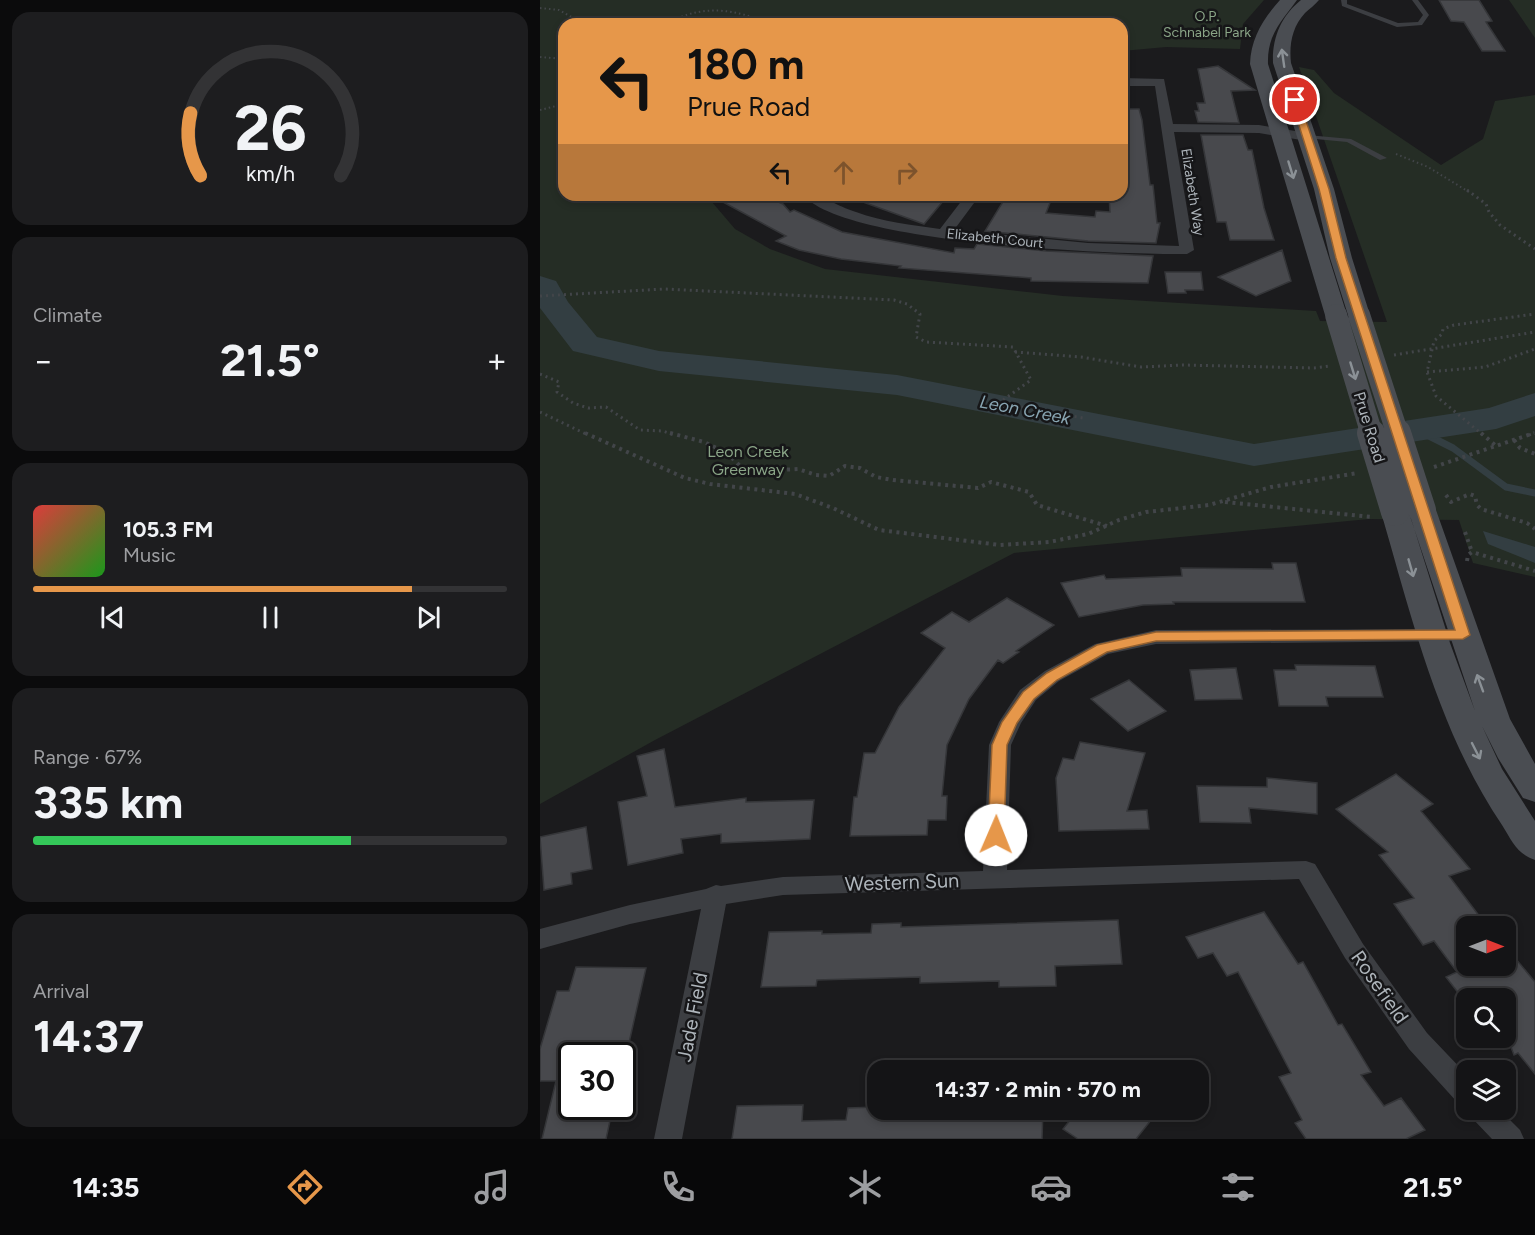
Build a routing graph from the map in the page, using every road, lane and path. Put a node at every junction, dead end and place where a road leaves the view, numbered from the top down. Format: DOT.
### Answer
graph roads {
  1 [pos="1288,0"];
  2 [pos="1311,0"];
  3 [pos="1344,0"];
  4 [pos="1415,0"];
  5 [pos="540,8"];
  6 [pos="574,18"];
  7 [pos="676,18"];
  8 [pos="756,18"];
  9 [pos="540,52"];
  10 [pos="541,56"];
  11 [pos="558,58"];
  12 [pos="1128,82"];
  13 [pos="558,106"];
  14 [pos="540,110"];
  15 [pos="1169,133"];
  16 [pos="1280,134"];
  17 [pos="1307,137"];
  18 [pos="1393,153"];
  19 [pos="1383,158"];
  20 [pos="818,201"];
  21 [pos="968,201"];
  22 [pos="944,233"];
  23 [pos="1535,249"];
  24 [pos="1187,250"];
  25 [pos="540,296"];
  26 [pos="1535,314"];
  27 [pos="1348,315"];
  28 [pos="1535,332"];
  29 [pos="1431,349"];
  30 [pos="1535,350"];
  31 [pos="1015,352"];
  32 [pos="1384,357"];
  33 [pos="1338,365"];
  34 [pos="1427,372"];
  35 [pos="540,374"];
  36 [pos="540,411"];
  37 [pos="1083,418"];
  38 [pos="1535,433"];
  39 [pos="1514,440"];
  40 [pos="1496,446"];
  41 [pos="1535,454"];
  42 [pos="1435,466"];
  43 [pos="1428,468"];
  44 [pos="1360,473"];
  45 [pos="1439,477"];
  46 [pos="1443,488"];
  47 [pos="1221,501"];
  48 [pos="1405,514"];
  49 [pos="1107,526"];
  50 [pos="1535,529"];
  51 [pos="1465,532"];
  52 [pos="1472,552"];
  53 [pos="1470,571"];
  54 [pos="1535,571"];
  55 [pos="1431,635"];
  56 [pos="1463,635"];
  57 [pos="1535,790"];
  58 [pos="1535,847"];
  59 [pos="1306,870"];
  60 [pos="995,880"];
  61 [pos="716,894"];
  62 [pos="540,939"];
  63 [pos="1456,1082"];
  64 [pos="1492,1120"];
  65 [pos="668,1139"];
  66 [pos="1510,1139"];
  1 -- 16 [label="main road, Prue Road"];
  17 -- 2 [label="main road, Prue Road, one-way"];
  3 -- 4 [label="lane"];
  5 -- 6 [label="path"];
  7 -- 8 [label="path"];
  9 -- 10 [label="path"];
  10 -- 11 [label="path"];
  12 -- 15 [label="street, Elizabeth Way"];
  13 -- 14 [label="path"];
  15 -- 16 [label="street, Elizabeth Way"];
  15 -- 24 [label="street, Elizabeth Way"];
  16 -- 17 [label="street, Elizabeth Way"];
  16 -- 27 [label="main road, Prue Road, one-way"];
  17 -- 19 [label="lane"];
  17 -- 27 [label="main road, Prue Road"];
  18 -- 23 [label="path"];
  20 -- 22 [label="street, Elizabeth Court"];
  21 -- 22 [label="street"];
  22 -- 24 [label="street, Elizabeth Court"];
  25 -- 31 [label="path"];
  26 -- 29 [label="path"];
  27 -- 48 [label="main road, Prue Road, bridge"];
  28 -- 29 [label="path"];
  29 -- 32 [label="path"];
  29 -- 34 [label="path"];
  30 -- 34 [label="path"];
  31 -- 33 [label="path"];
  31 -- 37 [label="path"];
  34 -- 40 [label="path"];
  35 -- 49 [label="path"];
  36 -- 49 [label="path"];
  38 -- 39 [label="path"];
  39 -- 40 [label="path"];
  39 -- 41 [label="path"];
  40 -- 42 [label="path"];
  42 -- 43 [label="path"];
  42 -- 45 [label="path"];
  44 -- 47 [label="path"];
  46 -- 50 [label="path"];
  47 -- 48 [label="path"];
  47 -- 49 [label="path"];
  48 -- 55 [label="main road, Prue Road, one-way"];
  48 -- 56 [label="main road, Prue Road"];
  51 -- 52 [label="path"];
  52 -- 53 [label="path"];
  52 -- 54 [label="path"];
  55 -- 56 [label="street"];
  55 -- 58 [label="main road, Prue Road, one-way"];
  55 -- 60 [label="street"];
  57 -- 56 [label="main road, Prue Road, one-way"];
  59 -- 60 [label="street, Western Sun"];
  59 -- 63 [label="street, Rosefield"];
  60 -- 61 [label="street, Western Sun"];
  61 -- 62 [label="street, Western Sun"];
  61 -- 65 [label="street, Jade Field"];
  64 -- 66 [label="street"];
}
